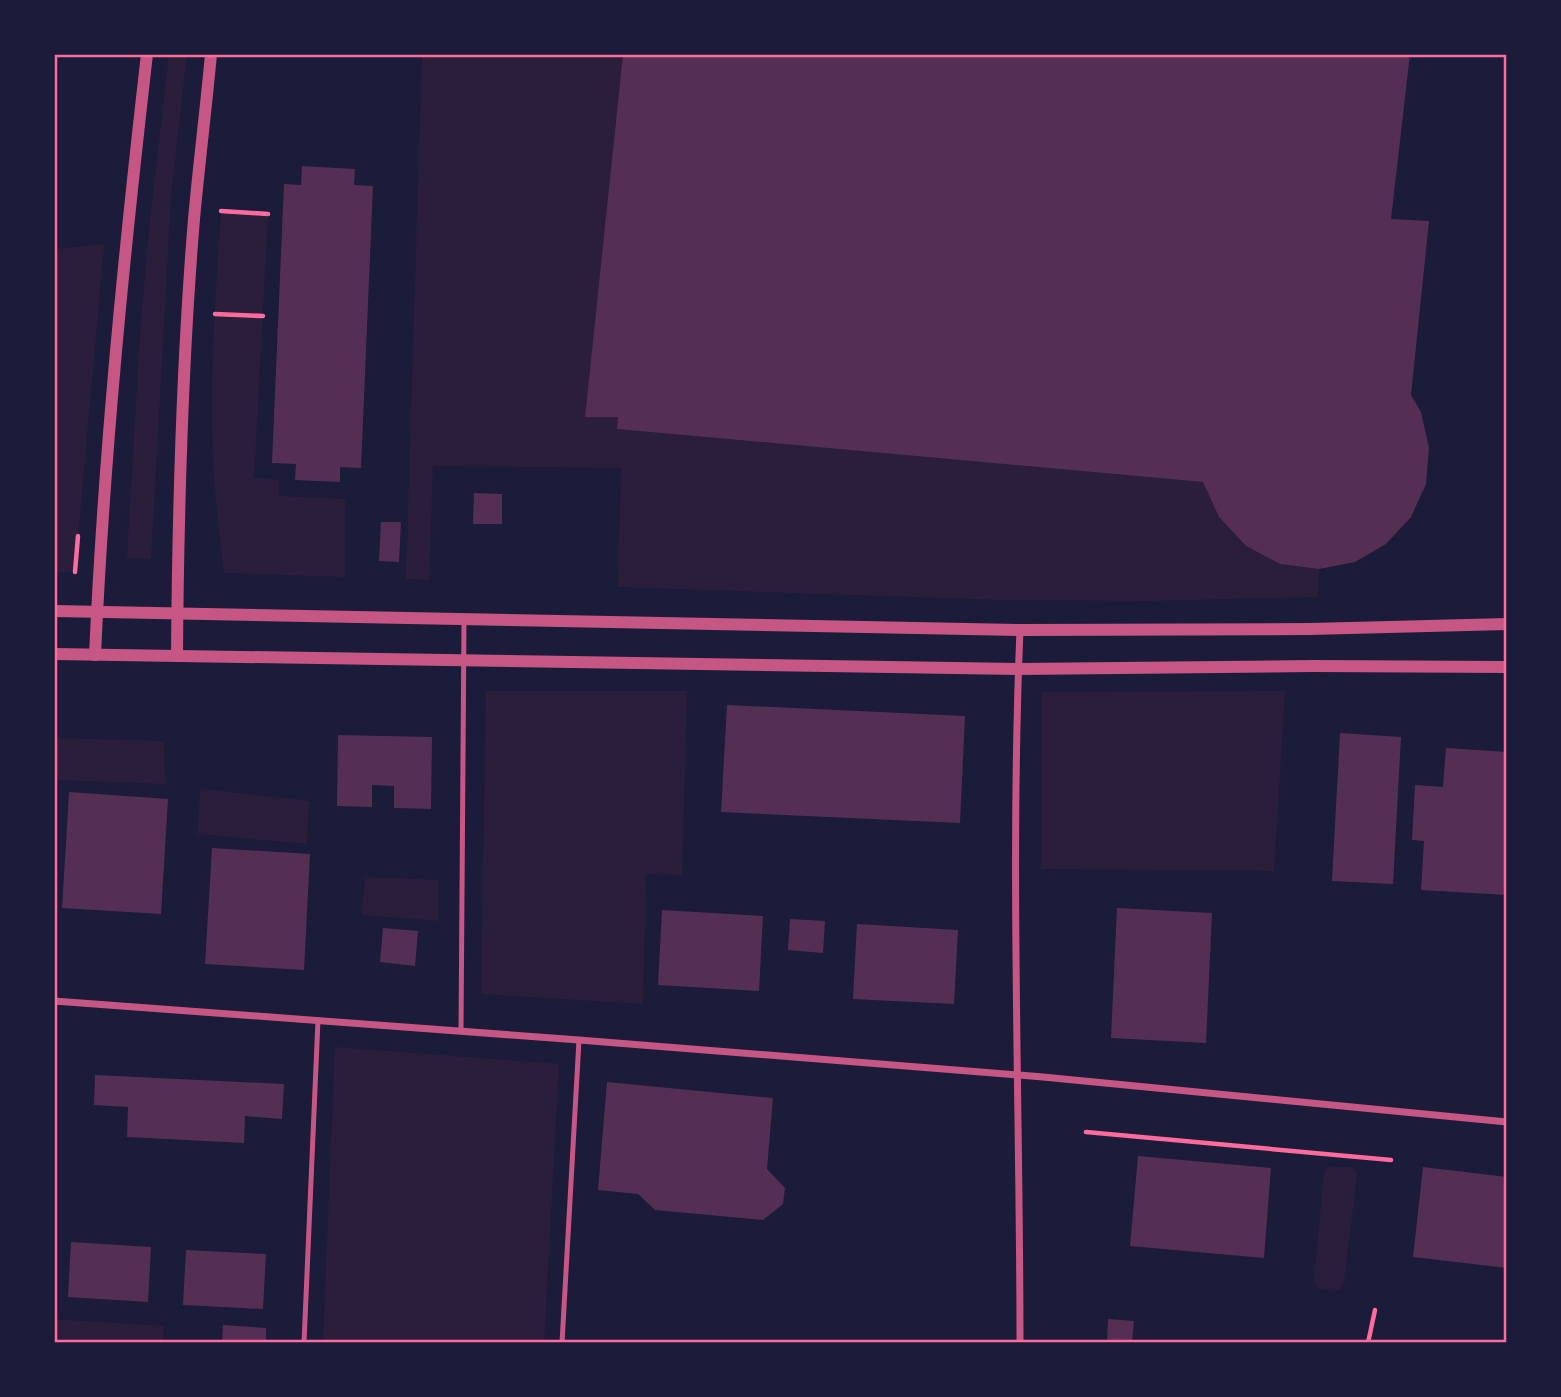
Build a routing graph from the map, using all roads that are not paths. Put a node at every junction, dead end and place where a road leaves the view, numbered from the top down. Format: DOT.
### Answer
graph roads {
  1 [pos="147,54"];
  2 [pos="211,54"];
  3 [pos="54,611"];
  4 [pos="97,612"];
  5 [pos="177,614"];
  6 [pos="464,620"];
  7 [pos="1507,624"];
  8 [pos="1020,631"];
  9 [pos="54,654"];
  10 [pos="95,655"];
  11 [pos="177,656"];
  12 [pos="462,660"];
  13 [pos="1507,667"];
  14 [pos="1018,669"];
  15 [pos="54,1001"];
  16 [pos="318,1020"];
  17 [pos="461,1031"];
  18 [pos="579,1040"];
  19 [pos="1017,1075"];
  20 [pos="1507,1122"];
  21 [pos="304,1343"];
  22 [pos="562,1343"];
  23 [pos="1020,1343"];
  1 -- 4 [label="street"];
  2 -- 5 [label="street"];
  3 -- 4 [label="street"];
  4 -- 5 [label="street"];
  4 -- 10 [label="street"];
  5 -- 6 [label="street"];
  5 -- 11 [label="street"];
  6 -- 8 [label="street"];
  6 -- 12 [label="lane"];
  7 -- 8 [label="street"];
  8 -- 14 [label="street"];
  9 -- 10 [label="street"];
  10 -- 11 [label="street"];
  11 -- 12 [label="street"];
  12 -- 14 [label="street"];
  12 -- 17 [label="lane"];
  13 -- 14 [label="street"];
  14 -- 19 [label="street"];
  15 -- 16 [label="street"];
  16 -- 17 [label="street"];
  16 -- 21 [label="lane"];
  17 -- 18 [label="street"];
  18 -- 19 [label="street"];
  18 -- 22 [label="lane"];
  19 -- 20 [label="street"];
  19 -- 23 [label="street"];
}
